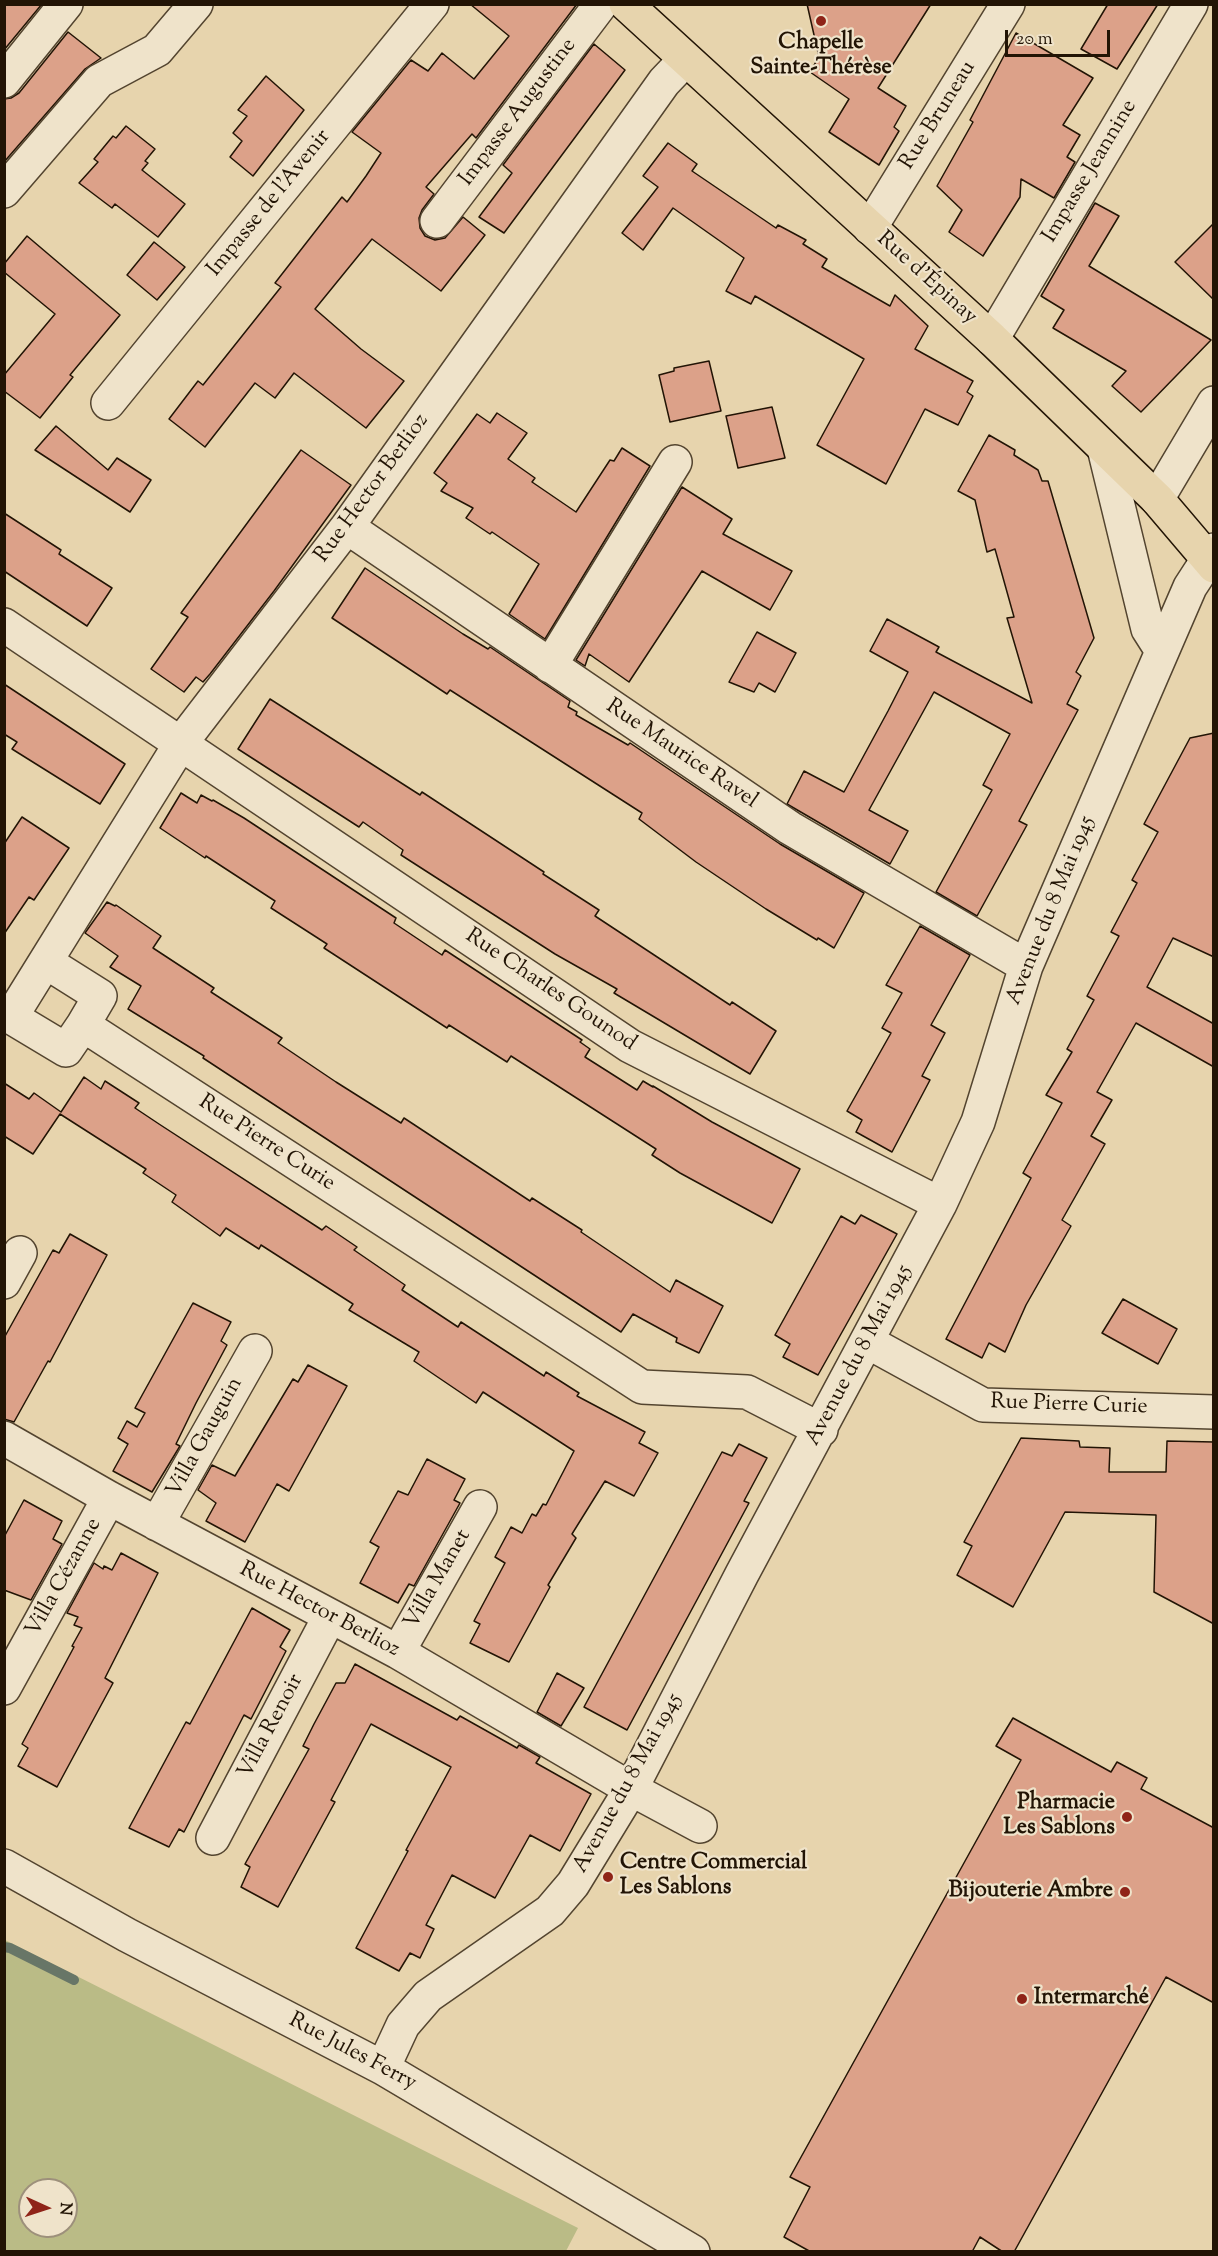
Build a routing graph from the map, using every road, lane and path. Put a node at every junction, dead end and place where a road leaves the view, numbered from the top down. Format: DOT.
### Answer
graph roads {
  1 [pos="66,4"];
  2 [pos="196,4"];
  3 [pos="432,4"];
  4 [pos="601,4"];
  5 [pos="626,4"];
  6 [pos="1008,4"];
  7 [pos="1191,4"];
  8 [pos="685,60"];
  9 [pos="4,81"];
  10 [pos="4,191"];
  11 [pos="437,221"];
  12 [pos="870,228"];
  13 [pos="992,339"];
  14 [pos="108,403"];
  15 [pos="1214,403"];
  16 [pos="1104,448"];
  17 [pos="675,462"];
  18 [pos="1157,499"];
  19 [pos="347,527"];
  20 [pos="1212,559"];
  21 [pos="4,625"];
  22 [pos="1162,651"];
  23 [pos="550,666"];
  24 [pos="181,743"];
  25 [pos="46,962"];
  26 [pos="1026,966"];
  27 [pos="83,1025"];
  28 [pos="940,1204"];
  29 [pos="20,1253"];
  30 [pos="4,1282"];
  31 [pos="868,1342"];
  32 [pos="255,1351"];
  33 [pos="1214,1412"];
  34 [pos="821,1430"];
  35 [pos="4,1438"];
  36 [pos="109,1498"];
  37 [pos="480,1507"];
  38 [pos="157,1524"];
  39 [pos="330,1616"];
  40 [pos="398,1652"];
  41 [pos="4,1688"];
  42 [pos="631,1789"];
  43 [pos="700,1826"];
  44 [pos="213,1838"];
  45 [pos="4,1866"];
  46 [pos="383,2068"];
  47 [pos="693,2252"];
  1 -- 9 [label="street"];
  2 -- 10 [label="street"];
  3 -- 14 [label="street, Impasse de l'Avenir"];
  4 -- 11 [label="street, Impasse Augustine"];
  5 -- 8 [label="main road, Rue d'Épinay"];
  6 -- 12 [label="street, Rue Bruneau"];
  7 -- 13 [label="street, Impasse Jeannine"];
  8 -- 12 [label="main road, Rue d'Épinay"];
  8 -- 19 [label="street, Rue Hector Berlioz"];
  12 -- 13 [label="main road, Rue d'Épinay"];
  13 -- 16 [label="main road, Rue d'Épinay"];
  15 -- 18 [label="street"];
  16 -- 18 [label="main road, Rue d'Épinay"];
  16 -- 22 [label="street"];
  17 -- 23 [label="street"];
  18 -- 20 [label="main road, Rue d'Épinay"];
  19 -- 23 [label="street, Rue Maurice Ravel"];
  19 -- 24 [label="street, Rue Hector Berlioz"];
  20 -- 22 [label="street, Avenue du 8 Mai 1945"];
  21 -- 24 [label="street"];
  22 -- 26 [label="street, Avenue du 8 Mai 1945"];
  23 -- 26 [label="street, Rue Maurice Ravel"];
  24 -- 25 [label="street"];
  24 -- 28 [label="street, Rue Charles Gounod"];
  25 -- 27 [label="street"];
  25 -- 27 [label="street"];
  26 -- 28 [label="street, Avenue du 8 Mai 1945"];
  27 -- 34 [label="street, Rue Pierre Curie"];
  28 -- 31 [label="street, Avenue du 8 Mai 1945"];
  29 -- 30 [label="street"];
  31 -- 33 [label="street, Rue Pierre Curie"];
  31 -- 34 [label="street, Avenue du 8 Mai 1945"];
  32 -- 38 [label="street, Villa Gauguin"];
  34 -- 42 [label="street, Avenue du 8 Mai 1945"];
  35 -- 36 [label="street, Rue Hector Berlioz"];
  36 -- 38 [label="street, Rue Hector Berlioz"];
  36 -- 41 [label="street, Villa Cézanne"];
  37 -- 40 [label="street, Villa Manet"];
  38 -- 39 [label="street, Rue Hector Berlioz"];
  39 -- 40 [label="street, Rue Hector Berlioz"];
  39 -- 44 [label="street, Villa Renoir"];
  40 -- 42 [label="street, Rue Hector Berlioz"];
  42 -- 43 [label="street, Rue Hector Berlioz"];
  42 -- 46 [label="street, Avenue du 8 Mai 1945"];
  45 -- 46 [label="street, Rue Jules Ferry"];
  46 -- 47 [label="street, Rue Jules Ferry"];
}
